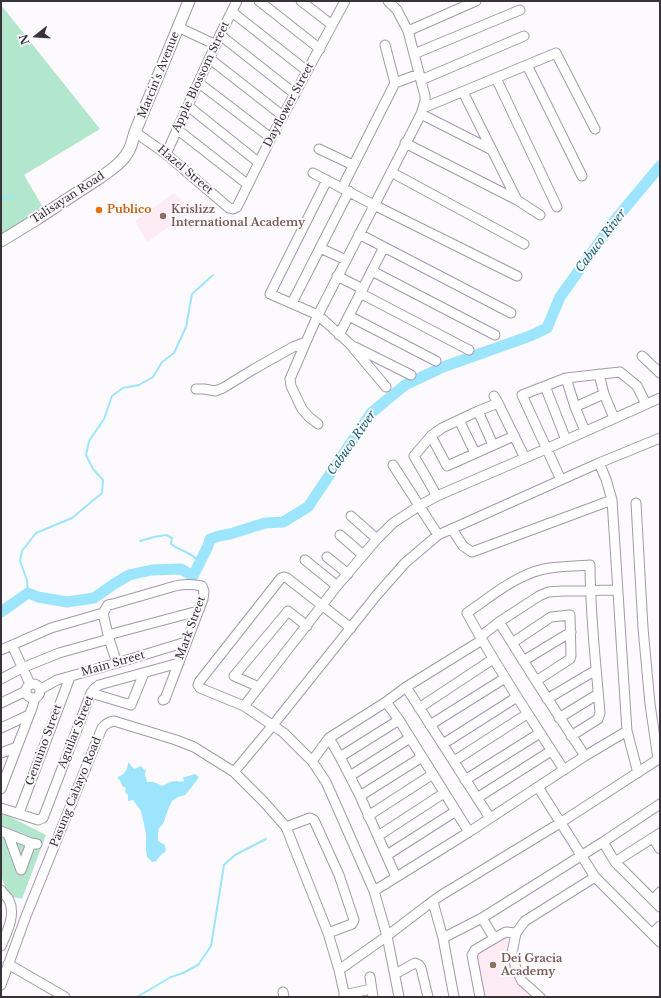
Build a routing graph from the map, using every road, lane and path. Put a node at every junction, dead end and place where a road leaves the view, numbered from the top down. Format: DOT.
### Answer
graph roads {
  1 [pos="189,1"];
  2 [pos="237,1"];
  3 [pos="259,1"];
  4 [pos="301,1"];
  5 [pos="388,1"];
  6 [pos="476,1"];
  7 [pos="344,2"];
  8 [pos="520,10"];
  9 [pos="232,12"];
  10 [pos="332,25"];
  11 [pos="178,27"];
  12 [pos="408,31"];
  13 [pos="220,35"];
  14 [pos="524,36"];
  15 [pos="216,45"];
  16 [pos="385,45"];
  17 [pos="320,48"];
  18 [pos="414,54"];
  19 [pos="210,59"];
  20 [pos="527,65"];
  21 [pos="307,71"];
  22 [pos="420,77"];
  23 [pos="496,78"];
  24 [pos="199,83"];
  25 [pos="395,83"];
  26 [pos="463,92"];
  27 [pos="295,94"];
  28 [pos="188,106"];
  29 [pos="422,111"];
  30 [pos="283,116"];
  31 [pos="595,129"];
  32 [pos="178,130"];
  33 [pos="135,132"];
  34 [pos="270,138"];
  35 [pos="405,143"];
  36 [pos="318,148"];
  37 [pos="129,150"];
  38 [pos="492,150"];
  39 [pos="166,154"];
  40 [pos="258,162"];
  41 [pos="353,165"];
  42 [pos="390,172"];
  43 [pos="313,173"];
  44 [pos="582,176"];
  45 [pos="327,180"];
  46 [pos="247,184"];
  47 [pos="346,190"];
  48 [pos="517,200"];
  49 [pos="374,205"];
  50 [pos="557,207"];
  51 [pos="233,209"];
  52 [pos="540,215"];
  53 [pos="359,234"];
  54 [pos="1,241"];
  55 [pos="524,244"];
  56 [pos="320,248"];
  57 [pos="384,248"];
  58 [pos="346,260"];
  59 [pos="372,271"];
  60 [pos="338,276"];
  61 [pos="517,276"];
  62 [pos="362,291"];
  63 [pos="292,303"];
  64 [pos="511,313"];
  65 [pos="318,314"];
  66 [pos="349,316"];
  67 [pos="339,335"];
  68 [pos="495,335"];
  69 [pos="306,342"];
  70 [pos="350,344"];
  71 [pos="469,350"];
  72 [pos="642,356"];
  73 [pos="436,361"];
  74 [pos="660,373"];
  75 [pos="599,374"];
  76 [pos="411,375"];
  77 [pos="566,378"];
  78 [pos="545,386"];
  79 [pos="386,387"];
  80 [pos="196,389"];
  81 [pos="604,394"];
  82 [pos="660,398"];
  83 [pos="646,404"];
  84 [pos="575,407"];
  85 [pos="478,411"];
  86 [pos="614,418"];
  87 [pos="459,420"];
  88 [pos="318,424"];
  89 [pos="585,431"];
  90 [pos="431,436"];
  91 [pos="514,436"];
  92 [pos="660,438"];
  93 [pos="566,440"];
  94 [pos="493,445"];
  95 [pos="546,449"];
  96 [pos="475,453"];
  97 [pos="525,458"];
  98 [pos="599,463"];
  99 [pos="393,465"];
  100 [pos="561,480"];
  101 [pos="437,496"];
  102 [pos="612,500"];
  103 [pos="636,503"];
  104 [pos="419,506"];
  105 [pos="351,516"];
  106 [pos="452,529"];
  107 [pos="340,535"];
  108 [pos="438,535"];
  109 [pos="377,539"];
  110 [pos="363,555"];
  111 [pos="327,557"];
  112 [pos="305,560"];
  113 [pos="348,574"];
  114 [pos="338,586"];
  115 [pos="617,590"];
  116 [pos="590,591"];
  117 [pos="323,606"];
  118 [pos="198,612"];
  119 [pos="103,613"];
  120 [pos="499,622"];
  121 [pos="307,626"];
  122 [pos="351,628"];
  123 [pos="571,632"];
  124 [pos="108,637"];
  125 [pos="481,639"];
  126 [pos="186,642"];
  127 [pos="512,643"];
  128 [pos="12,645"];
  129 [pos="1,650"];
  130 [pos="493,659"];
  131 [pos="523,661"];
  132 [pos="179,663"];
  133 [pos="117,664"];
  134 [pos="22,668"];
  135 [pos="596,670"];
  136 [pos="144,673"];
  137 [pos="70,677"];
  138 [pos="505,678"];
  139 [pos="1,679"];
  140 [pos="536,681"];
  141 [pos="259,687"];
  142 [pos="406,687"];
  143 [pos="28,688"];
  144 [pos="41,688"];
  145 [pos="91,693"];
  146 [pos="598,694"];
  147 [pos="517,697"];
  148 [pos="34,698"];
  149 [pos="547,698"];
  150 [pos="163,700"];
  151 [pos="386,702"];
  152 [pos="1,703"];
  153 [pos="244,706"];
  154 [pos="419,708"];
  155 [pos="527,714"];
  156 [pos="29,715"];
  157 [pos="559,718"];
  158 [pos="399,720"];
  159 [pos="273,725"];
  160 [pos="430,726"];
  161 [pos="1,728"];
  162 [pos="627,731"];
  163 [pos="540,733"];
  164 [pos="571,736"];
  165 [pos="329,738"];
  166 [pos="410,738"];
  167 [pos="443,744"];
  168 [pos="17,747"];
  169 [pos="551,751"];
  170 [pos="1,753"];
  171 [pos="585,756"];
  172 [pos="340,757"];
  173 [pos="422,757"];
  174 [pos="659,759"];
  175 [pos="312,761"];
  176 [pos="454,761"];
  177 [pos="564,770"];
  178 [pos="234,772"];
  179 [pos="638,772"];
  180 [pos="433,774"];
  181 [pos="350,776"];
  182 [pos="466,780"];
  183 [pos="538,787"];
  184 [pos="1,789"];
  185 [pos="444,793"];
  186 [pos="360,796"];
  187 [pos="477,798"];
  188 [pos="660,804"];
  189 [pos="1,808"];
  190 [pos="456,811"];
  191 [pos="19,813"];
  192 [pos="368,816"];
  193 [pos="490,818"];
  194 [pos="560,823"];
  195 [pos="286,827"];
  196 [pos="469,832"];
  197 [pos="5,833"];
  198 [pos="378,836"];
  199 [pos="656,836"];
  200 [pos="603,842"];
  201 [pos="660,849"];
  202 [pos="387,855"];
  203 [pos="581,855"];
  204 [pos="615,862"];
  205 [pos="396,877"];
  206 [pos="595,877"];
  207 [pos="374,891"];
  208 [pos="1,892"];
  209 [pos="660,892"];
  210 [pos="653,900"];
  211 [pos="433,902"];
  212 [pos="660,907"];
  213 [pos="482,918"];
  214 [pos="660,926"];
  215 [pos="328,933"];
  216 [pos="516,933"];
  217 [pos="652,934"];
  218 [pos="387,936"];
  219 [pos="443,938"];
  220 [pos="494,938"];
  221 [pos="660,942"];
  222 [pos="1,946"];
  223 [pos="8,964"];
  224 [pos="339,970"];
  225 [pos="395,974"];
  226 [pos="370,977"];
  227 [pos="1,985"];
  228 [pos="372,993"];
  229 [pos="344,996"];
  230 [pos="65,997"];
  231 [pos="399,997"];
  232 [pos="428,997"];
  233 [pos="454,997"];
  234 [pos="480,997"];
  235 [pos="540,997"];
  1 -- 11 [label="main road, Marcin's Avenue"];
  2 -- 9 [label="street, Apple Blossom Street"];
  3 -- 17 [label="street"];
  4 -- 10 [label="street"];
  5 -- 12 [label="street"];
  6 -- 12 [label="street"];
  7 -- 10 [label="street, Dayflower Street"];
  8 -- 18 [label="street"];
  9 -- 13 [label="street, Apple Blossom Street"];
  9 -- 21 [label="street"];
  10 -- 17 [label="street, Dayflower Street"];
  11 -- 15 [label="street"];
  11 -- 33 [label="main road, Marcin's Avenue"];
  12 -- 18 [label="street"];
  13 -- 15 [label="street, Apple Blossom Street"];
  13 -- 27 [label="street"];
  14 -- 22 [label="street"];
  15 -- 19 [label="street, Apple Blossom Street"];
  16 -- 25 [label="street"];
  17 -- 21 [label="street, Dayflower Street"];
  18 -- 22 [label="street"];
  19 -- 24 [label="street, Apple Blossom Street"];
  19 -- 30 [label="street"];
  20 -- 23 [label="street"];
  20 -- 31 [label="street"];
  20 -- 44 [label="street"];
  21 -- 27 [label="street, Dayflower Street"];
  22 -- 25 [label="street"];
  22 -- 29 [label="street"];
  23 -- 26 [label="street"];
  23 -- 50 [label="street"];
  24 -- 28 [label="street, Apple Blossom Street"];
  24 -- 34 [label="street"];
  25 -- 41 [label="street"];
  26 -- 29 [label="street"];
  26 -- 38 [label="street"];
  27 -- 30 [label="street, Dayflower Street"];
  28 -- 32 [label="street, Apple Blossom Street"];
  28 -- 40 [label="street"];
  29 -- 35 [label="street"];
  29 -- 38 [label="street"];
  30 -- 34 [label="street, Dayflower Street"];
  32 -- 39 [label="street, Apple Blossom Street"];
  32 -- 46 [label="street"];
  33 -- 37 [label="main road, Marcin's Avenue"];
  33 -- 39 [label="street, Hazel Street"];
  34 -- 40 [label="street, Dayflower Street"];
  35 -- 42 [label="street"];
  35 -- 48 [label="street"];
  36 -- 41 [label="street"];
  37 -- 54 [label="main road, Talisayan Road"];
  38 -- 48 [label="street"];
  39 -- 51 [label="street, Hazel Street"];
  40 -- 46 [label="street, Dayflower Street"];
  41 -- 47 [label="street"];
  42 -- 49 [label="street"];
  42 -- 55 [label="street"];
  43 -- 45 [label="street"];
  45 -- 47 [label="street"];
  45 -- 63 [label="street"];
  46 -- 51 [label="street, Dayflower Street"];
  47 -- 49 [label="street"];
  47 -- 56 [label="street"];
  48 -- 52 [label="street"];
  49 -- 53 [label="street"];
  49 -- 61 [label="street"];
  53 -- 57 [label="street"];
  53 -- 58 [label="street"];
  56 -- 58 [label="street"];
  56 -- 63 [label="street"];
  57 -- 59 [label="street"];
  57 -- 64 [label="street"];
  58 -- 60 [label="street"];
  59 -- 62 [label="street"];
  59 -- 68 [label="street"];
  60 -- 62 [label="street"];
  60 -- 65 [label="street"];
  62 -- 66 [label="street"];
  62 -- 71 [label="street"];
  63 -- 65 [label="street"];
  65 -- 67 [label="street"];
  65 -- 69 [label="street"];
  66 -- 67 [label="street"];
  66 -- 73 [label="street"];
  67 -- 70 [label="street"];
  69 -- 80 [label="street"];
  69 -- 88 [label="street"];
  70 -- 76 [label="street"];
  70 -- 79 [label="street"];
  72 -- 74 [label="street"];
  75 -- 77 [label="street"];
  75 -- 81 [label="street"];
  75 -- 83 [label="street"];
  77 -- 78 [label="street"];
  77 -- 84 [label="street"];
  78 -- 93 [label="street"];
  78 -- 95 [label="street"];
  81 -- 84 [label="street"];
  81 -- 86 [label="street"];
  82 -- 83 [label="street"];
  83 -- 86 [label="street"];
  84 -- 89 [label="street"];
  85 -- 87 [label="street"];
  85 -- 91 [label="street"];
  85 -- 94 [label="street"];
  86 -- 89 [label="street"];
  87 -- 90 [label="street"];
  87 -- 96 [label="street"];
  89 -- 93 [label="street"];
  90 -- 96 [label="street"];
  90 -- 101 [label="street"];
  91 -- 94 [label="street"];
  91 -- 97 [label="street"];
  92 -- 98 [label="street"];
  93 -- 95 [label="street"];
  94 -- 96 [label="street"];
  95 -- 97 [label="street"];
  95 -- 100 [label="street"];
  97 -- 101 [label="street"];
  98 -- 100 [label="street"];
  98 -- 102 [label="street"];
  99 -- 104 [label="street"];
  100 -- 106 [label="street"];
  101 -- 104 [label="street"];
  102 -- 106 [label="street"];
  102 -- 115 [label="street"];
  103 -- 174 [label="street"];
  104 -- 108 [label="street"];
  104 -- 109 [label="street"];
  105 -- 109 [label="street"];
  106 -- 108 [label="street"];
  107 -- 110 [label="street"];
  108 -- 122 [label="street"];
  109 -- 110 [label="street"];
  110 -- 113 [label="street"];
  111 -- 113 [label="street"];
  112 -- 114 [label="street"];
  113 -- 114 [label="street"];
  114 -- 117 [label="street"];
  115 -- 116 [label="street"];
  115 -- 162 [label="street"];
  116 -- 120 [label="street"];
  116 -- 125 [label="street"];
  116 -- 135 [label="street"];
  117 -- 121 [label="street"];
  117 -- 122 [label="street"];
  117 -- 153 [label="street"];
  118 -- 119 [label="street, Mark Street"];
  118 -- 124 [label="street"];
  118 -- 126 [label="street, Mark Street"];
  119 -- 124 [label="street"];
  119 -- 128 [label="street"];
  120 -- 125 [label="street"];
  120 -- 127 [label="street"];
  121 -- 141 [label="street"];
  121 -- 141 [label="street"];
  122 -- 159 [label="street"];
  123 -- 127 [label="street"];
  123 -- 131 [label="street"];
  123 -- 140 [label="street"];
  124 -- 133 [label="street"];
  124 -- 134 [label="street"];
  125 -- 130 [label="street"];
  125 -- 142 [label="street"];
  126 -- 132 [label="street, Mark Street"];
  126 -- 133 [label="street, Main Street"];
  127 -- 131 [label="street"];
  128 -- 129 [label="street"];
  128 -- 134 [label="street"];
  130 -- 138 [label="street"];
  130 -- 154 [label="street"];
  131 -- 140 [label="street"];
  132 -- 136 [label="street, Aguilar Street"];
  132 -- 150 [label="street, Mark Street"];
  133 -- 137 [label="street, Main Street"];
  134 -- 139 [label="street"];
  134 -- 143 [label="street"];
  135 -- 146 [label="street"];
  135 -- 149 [label="street"];
  136 -- 145 [label="street, Aguilar Street"];
  136 -- 145 [label="street"];
  137 -- 144 [label="street, Main Street"];
  137 -- 191 [label="street, Genuino Street"];
  138 -- 147 [label="street"];
  138 -- 160 [label="street"];
  140 -- 149 [label="street"];
  141 -- 153 [label="street"];
  142 -- 151 [label="street"];
  142 -- 154 [label="street"];
  143 -- 144 [label="street"];
  143 -- 148 [label="street"];
  143 -- 152 [label="street"];
  144 -- 148 [label="street, Main Street"];
  145 -- 191 [label="street, Aguilar Street"];
  146 -- 157 [label="street"];
  146 -- 164 [label="street"];
  147 -- 155 [label="street"];
  147 -- 167 [label="street"];
  148 -- 156 [label="street, Main Street"];
  149 -- 157 [label="street"];
  151 -- 158 [label="street"];
  151 -- 165 [label="street"];
  153 -- 159 [label="street"];
  154 -- 160 [label="street"];
  155 -- 163 [label="street"];
  155 -- 176 [label="street"];
  156 -- 161 [label="street"];
  156 -- 168 [label="street, Main Street"];
  157 -- 164 [label="street"];
  158 -- 166 [label="street"];
  158 -- 172 [label="street"];
  159 -- 175 [label="street"];
  159 -- 178 [label="street"];
  160 -- 167 [label="street"];
  162 -- 171 [label="street"];
  162 -- 179 [label="street"];
  163 -- 169 [label="street"];
  163 -- 182 [label="street"];
  164 -- 171 [label="street"];
  165 -- 172 [label="street"];
  165 -- 175 [label="street"];
  166 -- 173 [label="street"];
  166 -- 181 [label="street"];
  167 -- 176 [label="street"];
  168 -- 170 [label="street"];
  168 -- 184 [label="street, Main Street"];
  169 -- 177 [label="street"];
  169 -- 187 [label="street"];
  171 -- 177 [label="street"];
  172 -- 181 [label="street"];
  173 -- 180 [label="street"];
  173 -- 186 [label="street"];
  174 -- 179 [label="street"];
  175 -- 207 [label="street"];
  176 -- 182 [label="street"];
  177 -- 183 [label="street"];
  178 -- 195 [label="street, Pasung Cabayo Road"];
  178 -- 223 [label="street, Pasung Cabayo Road"];
  179 -- 194 [label="street"];
  180 -- 185 [label="street"];
  180 -- 192 [label="street"];
  181 -- 186 [label="street"];
  182 -- 187 [label="street"];
  183 -- 193 [label="street"];
  183 -- 194 [label="street"];
  185 -- 190 [label="street"];
  185 -- 198 [label="street"];
  186 -- 192 [label="street"];
  187 -- 193 [label="street"];
  188 -- 200 [label="street"];
  189 -- 191 [label="street, Aguilar Street"];
  190 -- 196 [label="street"];
  190 -- 202 [label="street"];
  192 -- 198 [label="street"];
  193 -- 196 [label="street"];
  194 -- 203 [label="street"];
  194 -- 211 [label="street"];
  195 -- 215 [label="street, Pasung Cabayo Road"];
  195 -- 215 [label="street"];
  196 -- 205 [label="street"];
  197 -- 197 [label="street"];
  198 -- 202 [label="street"];
  199 -- 201 [label="street"];
  199 -- 204 [label="street"];
  200 -- 203 [label="street"];
  200 -- 204 [label="street"];
  202 -- 205 [label="street"];
  203 -- 206 [label="street"];
  203 -- 213 [label="street"];
  204 -- 210 [label="street"];
  205 -- 207 [label="street"];
  206 -- 216 [label="street"];
  206 -- 217 [label="street"];
  207 -- 218 [label="street"];
  208 -- 222 [label="street"];
  209 -- 210 [label="street"];
  210 -- 212 [label="street"];
  211 -- 218 [label="street"];
  211 -- 219 [label="street"];
  213 -- 219 [label="street"];
  213 -- 220 [label="street"];
  214 -- 217 [label="street"];
  215 -- 224 [label="street, Pasung Cabayo Road"];
  216 -- 220 [label="street"];
  216 -- 235 [label="street"];
  217 -- 221 [label="street"];
  218 -- 224 [label="street"];
  218 -- 225 [label="street"];
  219 -- 233 [label="street"];
  220 -- 234 [label="street"];
  223 -- 227 [label="street, Pasung Cabayo Road"];
  223 -- 230 [label="street"];
  224 -- 229 [label="street, Pasung Cabayo Road"];
  225 -- 231 [label="street"];
  225 -- 232 [label="street"];
  226 -- 228 [label="street"];
  228 -- 229 [label="street"];
}
